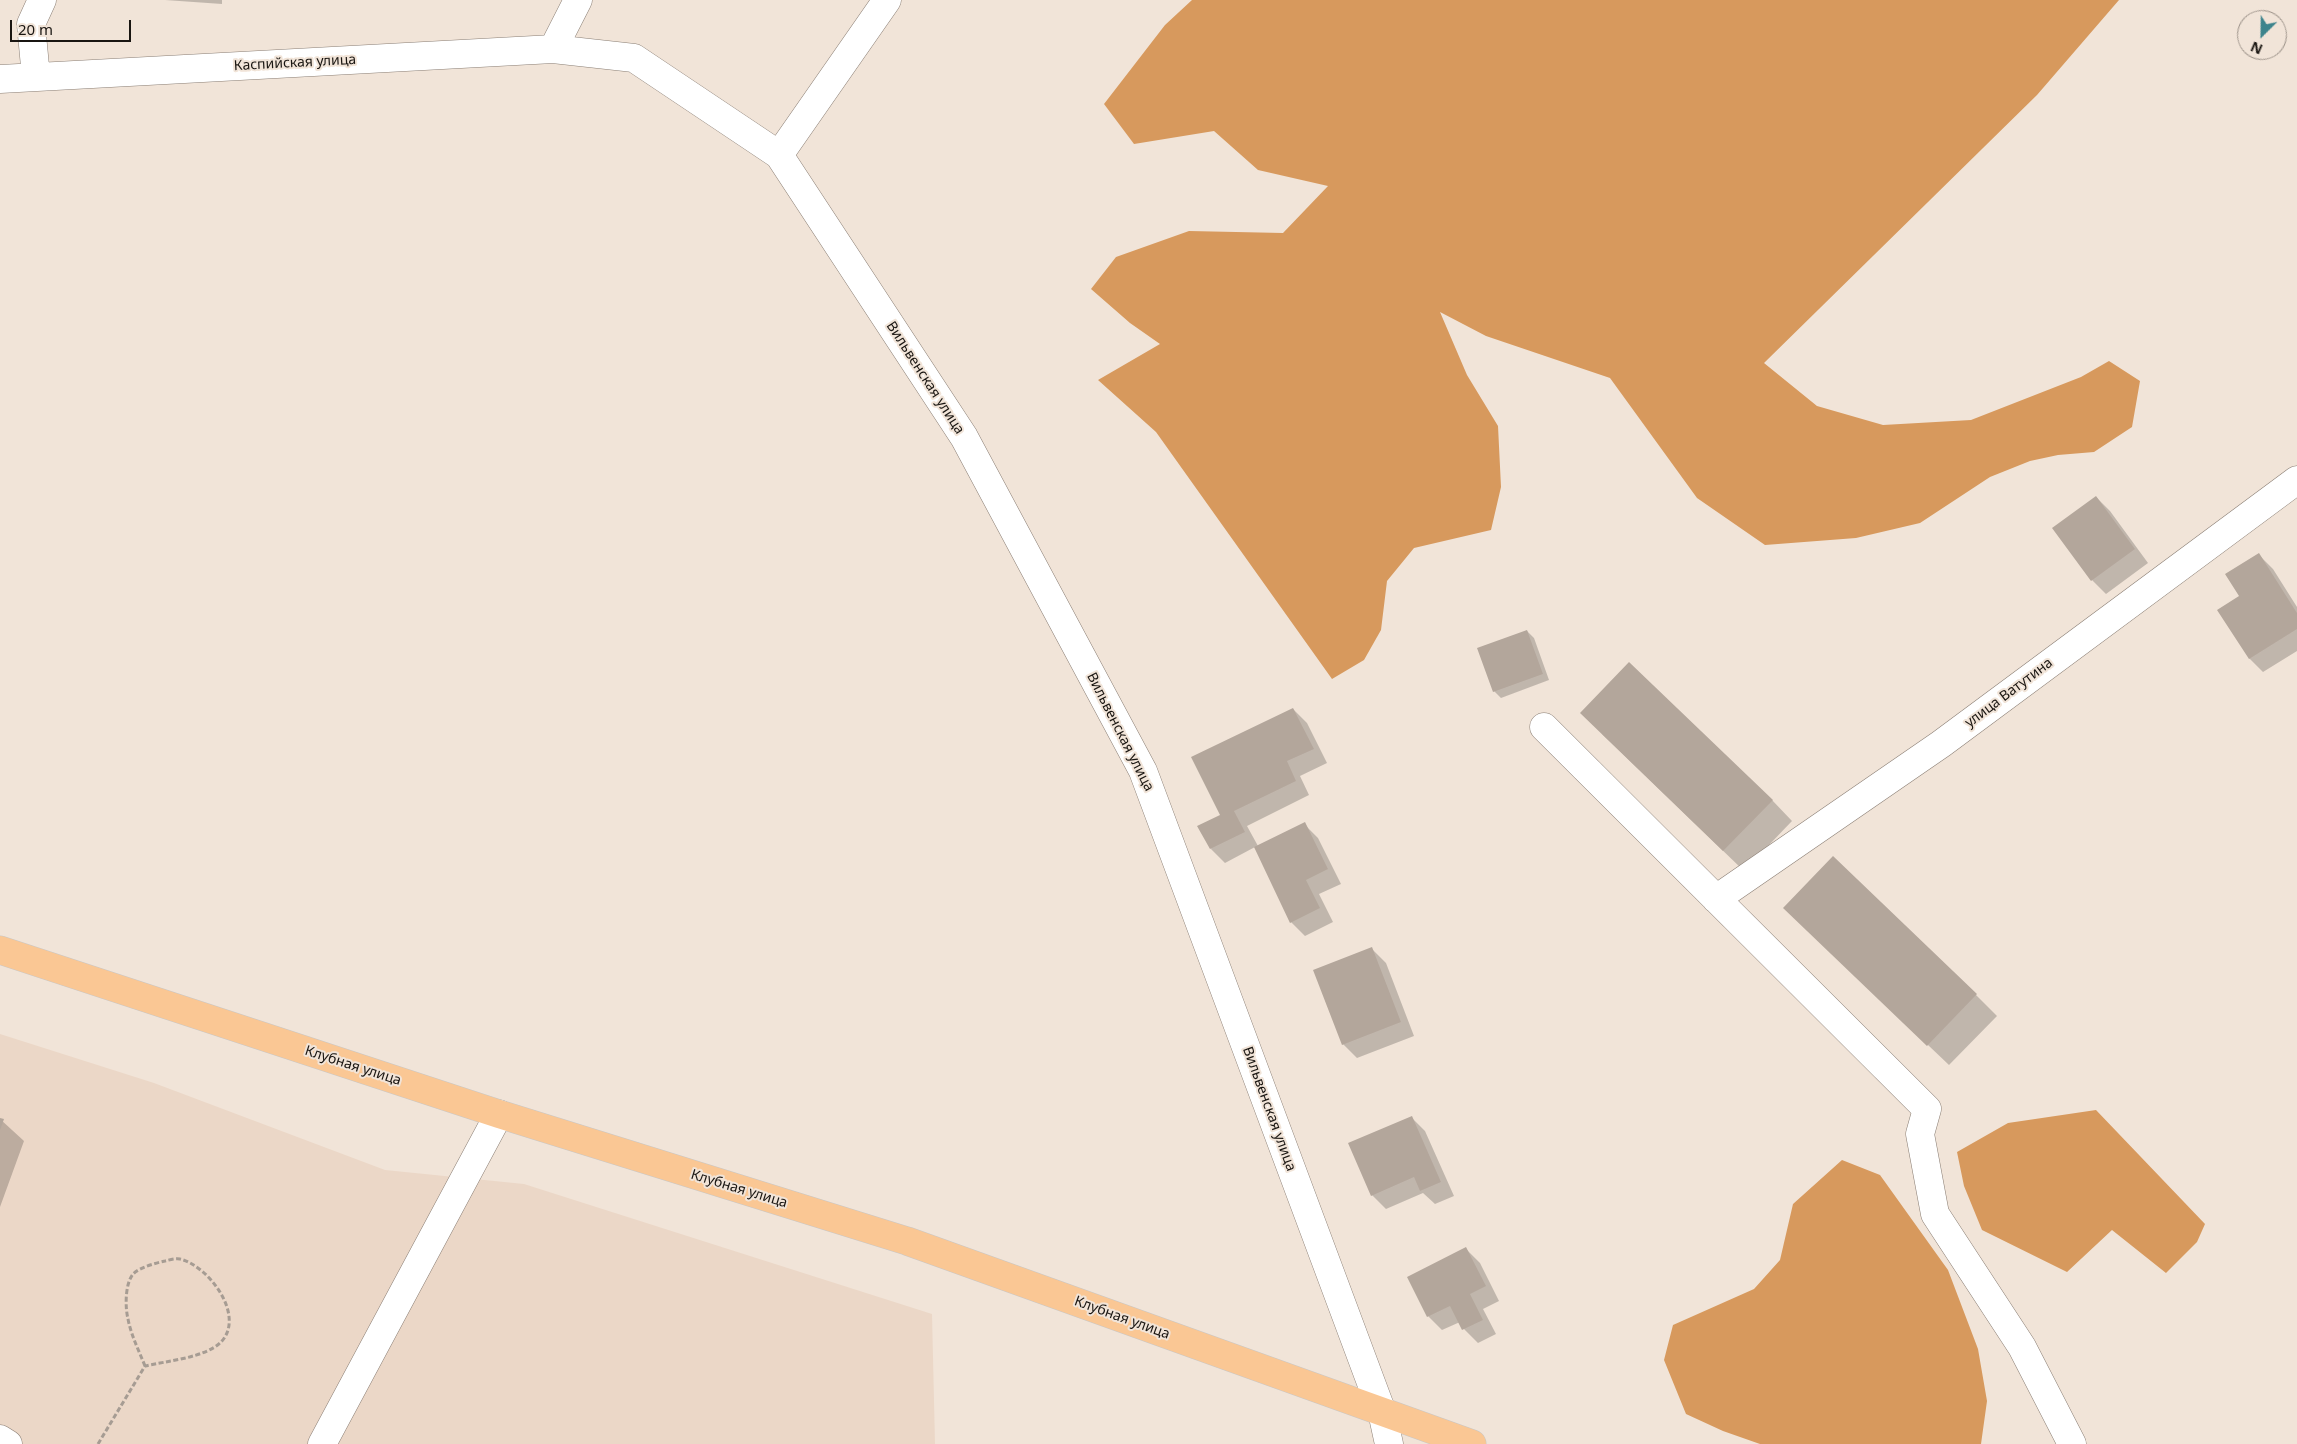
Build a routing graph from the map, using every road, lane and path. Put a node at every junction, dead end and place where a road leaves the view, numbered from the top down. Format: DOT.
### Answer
graph roads {
  1 [pos="42,0"];
  2 [pos="578,0"];
  3 [pos="888,0"];
  4 [pos="553,49"];
  5 [pos="36,77"];
  6 [pos="0,79"];
  7 [pos="779,155"];
  8 [pos="2297,480"];
  9 [pos="1544,727"];
  10 [pos="1716,899"];
  11 [pos="0,950"];
  12 [pos="498,1114"];
  13 [pos="145,1366"];
  14 [pos="1382,1412"];
  15 [pos="0,1439"];
  16 [pos="8,1444"];
  17 [pos="98,1444"];
  18 [pos="322,1444"];
  19 [pos="1389,1444"];
  20 [pos="1472,1444"];
  21 [pos="2072,1444"];
  1 -- 5 [label="street"];
  2 -- 4 [label="street"];
  3 -- 7 [label="street"];
  4 -- 5 [label="street, Каспийская улица"];
  4 -- 7 [label="street, Вильвенская улица"];
  5 -- 6 [label="street, Каспийская улица"];
  7 -- 14 [label="street, Вильвенская улица"];
  8 -- 10 [label="street, улица Ватутина"];
  9 -- 10 [label="street"];
  10 -- 21 [label="street"];
  11 -- 12 [label="main road, Клубная улица"];
  12 -- 14 [label="main road, Клубная улица"];
  12 -- 18 [label="street"];
  13 -- 13 [label="path"];
  13 -- 17 [label="path"];
  14 -- 19 [label="street, Вильвенская улица"];
  14 -- 20 [label="main road, Клубная улица"];
  15 -- 16 [label="street"];
}
